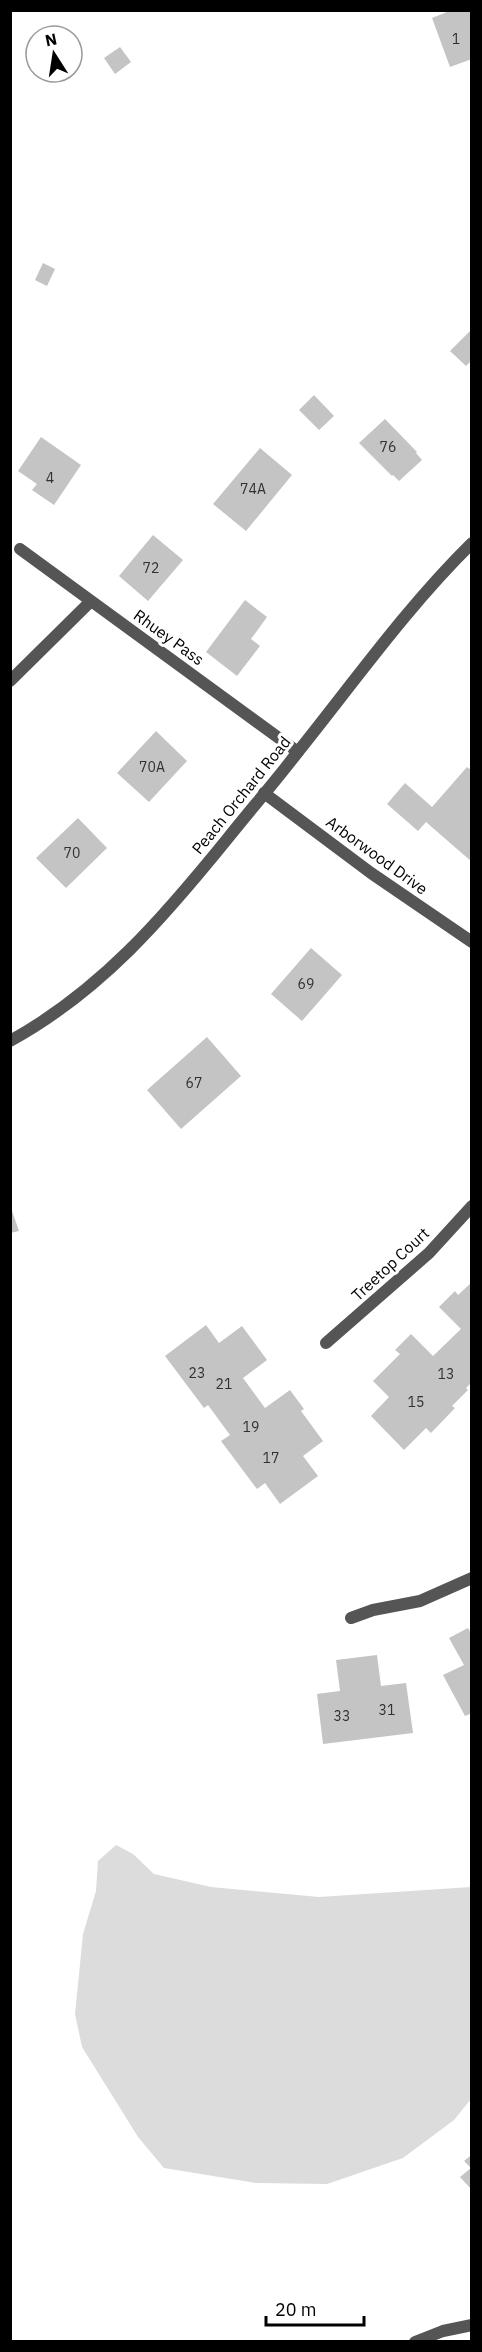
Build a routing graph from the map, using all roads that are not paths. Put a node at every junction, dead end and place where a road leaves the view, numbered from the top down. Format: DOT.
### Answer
graph roads {
  1 [pos="471,543"];
  2 [pos="20,549"];
  3 [pos="91,601"];
  4 [pos="10,681"];
  5 [pos="298,752"];
  6 [pos="264,793"];
  7 [pos="471,942"];
  8 [pos="10,1041"];
  9 [pos="471,1206"];
  10 [pos="326,1343"];
  11 [pos="471,1578"];
  12 [pos="351,1618"];
  13 [pos="471,2325"];
  14 [pos="415,2342"];
  1 -- 5 [label="street, Peach Orchard Road"];
  2 -- 3 [label="street, Rhuey Pass"];
  3 -- 4 [label="street"];
  3 -- 5 [label="street, Rhuey Pass"];
  5 -- 6 [label="street, Peach Orchard Road"];
  6 -- 7 [label="street, Arborwood Drive"];
  6 -- 8 [label="street, Peach Orchard Road"];
  9 -- 10 [label="street, Treetop Court"];
  11 -- 12 [label="street"];
  13 -- 14 [label="street"];
}
